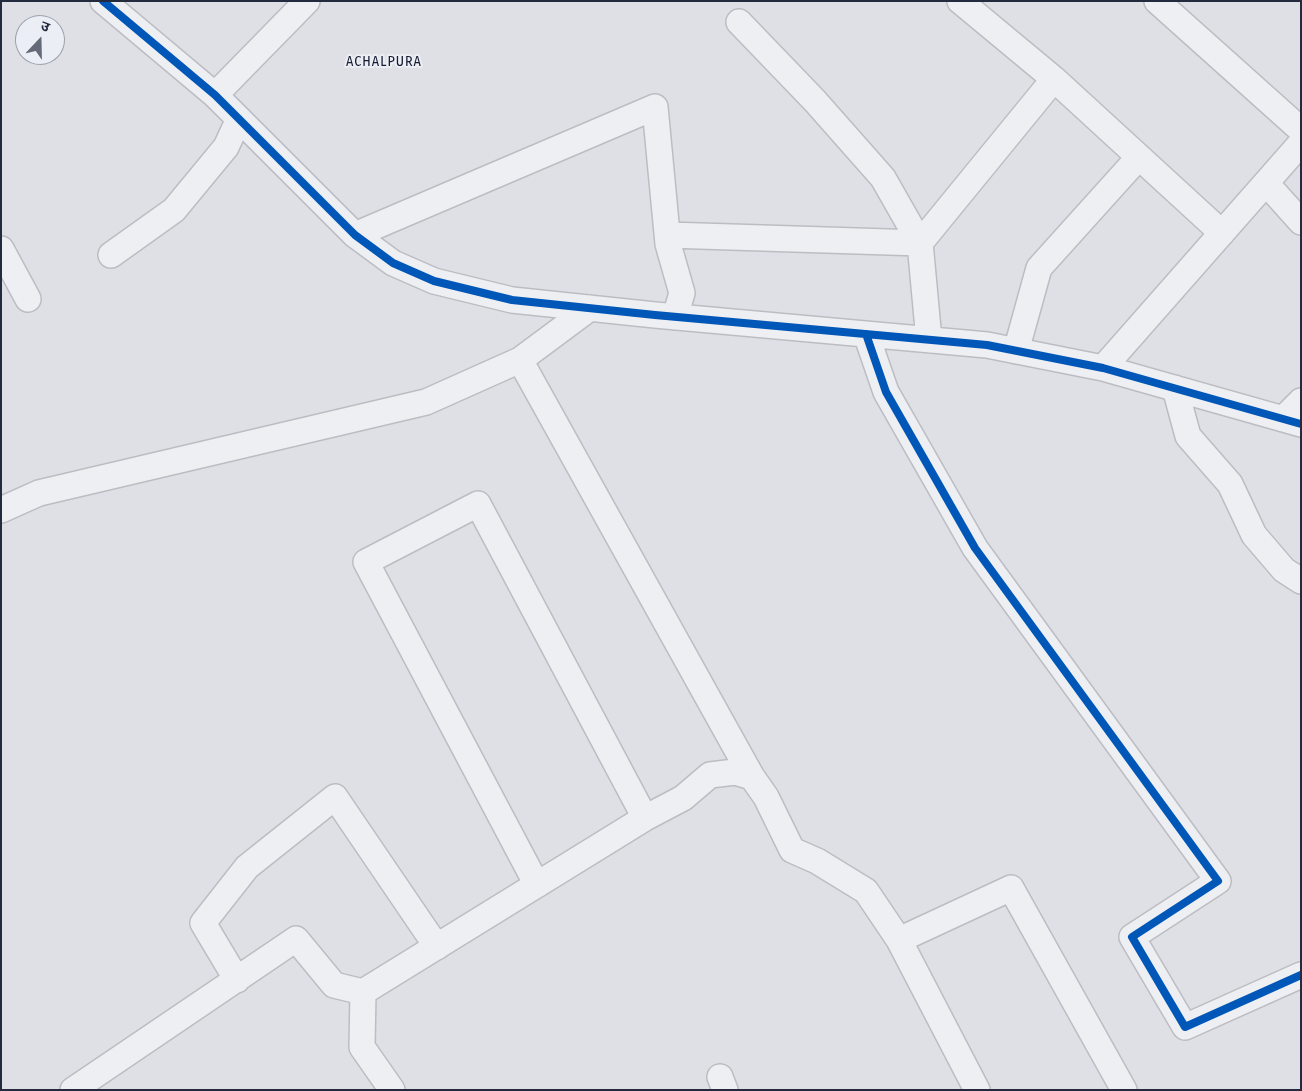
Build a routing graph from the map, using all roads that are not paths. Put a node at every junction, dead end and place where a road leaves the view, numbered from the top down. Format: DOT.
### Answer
graph roads {
  1 [pos="103,1"];
  2 [pos="307,1"];
  3 [pos="960,1"];
  4 [pos="1157,1"];
  5 [pos="739,22"];
  6 [pos="1054,79"];
  7 [pos="215,95"];
  8 [pos="239,120"];
  9 [pos="1301,130"];
  10 [pos="1301,143"];
  11 [pos="1139,157"];
  12 [pos="1266,183"];
  13 [pos="1301,222"];
  14 [pos="1222,233"];
  15 [pos="355,235"];
  16 [pos="668,235"];
  17 [pos="920,243"];
  18 [pos="1,248"];
  19 [pos="111,255"];
  20 [pos="28,299"];
  21 [pos="590,308"];
  22 [pos="674,317"];
  23 [pos="866,334"];
  24 [pos="929,340"];
  25 [pos="1016,351"];
  26 [pos="520,360"];
  27 [pos="1103,368"];
  28 [pos="1175,388"];
  29 [pos="1301,401"];
  30 [pos="1292,422"];
  31 [pos="1,510"];
  32 [pos="1301,581"];
  33 [pos="752,777"];
  34 [pos="645,818"];
  35 [pos="537,885"];
  36 [pos="899,940"];
  37 [pos="437,947"];
  38 [pos="1301,975"];
  39 [pos="237,980"];
  40 [pos="363,992"];
  41 [pos="73,1090"];
  42 [pos="392,1090"];
  43 [pos="977,1090"];
  44 [pos="1124,1090"];
  1 -- 7 [label="street"];
  2 -- 7 [label="street"];
  3 -- 6 [label="street"];
  4 -- 9 [label="street"];
  5 -- 17 [label="street"];
  6 -- 11 [label="street"];
  6 -- 17 [label="street"];
  7 -- 8 [label="street"];
  8 -- 15 [label="street"];
  8 -- 19 [label="street"];
  10 -- 12 [label="street"];
  11 -- 14 [label="street"];
  11 -- 25 [label="street"];
  12 -- 13 [label="street"];
  12 -- 14 [label="street"];
  14 -- 27 [label="street"];
  15 -- 16 [label="street"];
  15 -- 21 [label="street"];
  16 -- 17 [label="street"];
  16 -- 22 [label="street"];
  17 -- 24 [label="street"];
  18 -- 20 [label="street"];
  21 -- 22 [label="street"];
  21 -- 26 [label="street"];
  22 -- 23 [label="street"];
  23 -- 24 [label="street"];
  23 -- 38 [label="street"];
  24 -- 25 [label="street"];
  25 -- 27 [label="street"];
  26 -- 31 [label="street"];
  26 -- 33 [label="street"];
  27 -- 28 [label="street"];
  28 -- 30 [label="street"];
  28 -- 32 [label="street"];
  29 -- 30 [label="street"];
  33 -- 34 [label="street"];
  33 -- 36 [label="street"];
  34 -- 35 [label="street"];
  34 -- 35 [label="street"];
  35 -- 37 [label="street"];
  36 -- 43 [label="street"];
  36 -- 44 [label="street"];
  37 -- 39 [label="street"];
  37 -- 40 [label="street"];
  39 -- 40 [label="street"];
  39 -- 41 [label="street"];
  40 -- 42 [label="street"];
}
